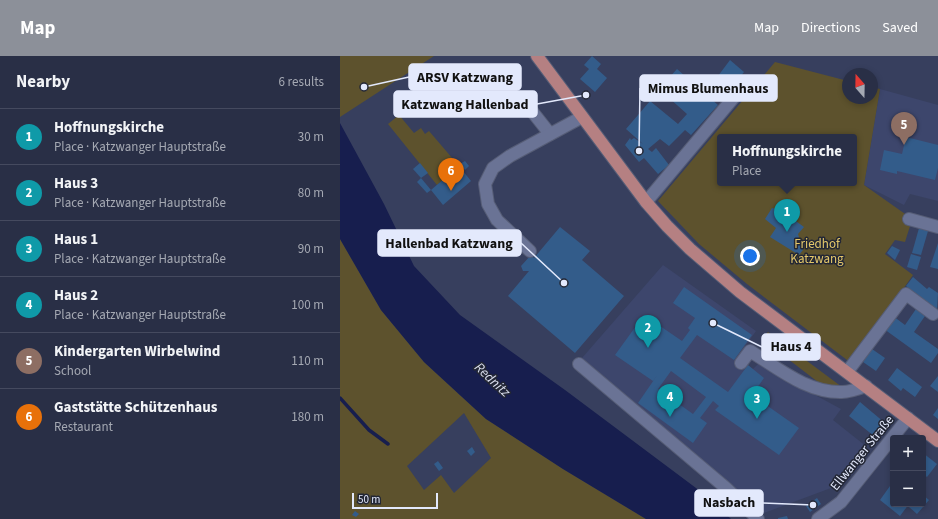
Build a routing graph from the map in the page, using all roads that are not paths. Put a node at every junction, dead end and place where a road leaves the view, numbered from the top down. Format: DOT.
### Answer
graph roads {
  1 [pos="537,56"];
  2 [pos="745,84"];
  3 [pos="531,110"];
  4 [pos="582,118"];
  5 [pos="550,134"];
  6 [pos="646,202"];
  7 [pos="909,219"];
  8 [pos="938,227"];
  9 [pos="530,251"];
  10 [pos="933,314"];
  11 [pos="741,363"];
  12 [pos="579,364"];
  13 [pos="847,372"];
  14 [pos="866,386"];
  15 [pos="908,418"];
  16 [pos="938,441"];
  17 [pos="758,519"];
  18 [pos="818,519"];
  1 -- 4 [label="main road"];
  2 -- 6 [label="street"];
  3 -- 5 [label="street"];
  4 -- 5 [label="street"];
  4 -- 6 [label="main road"];
  5 -- 9 [label="street"];
  6 -- 13 [label="main road"];
  7 -- 8 [label="street"];
  10 -- 13 [label="street"];
  11 -- 14 [label="street"];
  12 -- 17 [label="street"];
  13 -- 14 [label="main road"];
  14 -- 15 [label="main road"];
  15 -- 16 [label="main road"];
  15 -- 18 [label="street, Ellwanger Straße"];
}
